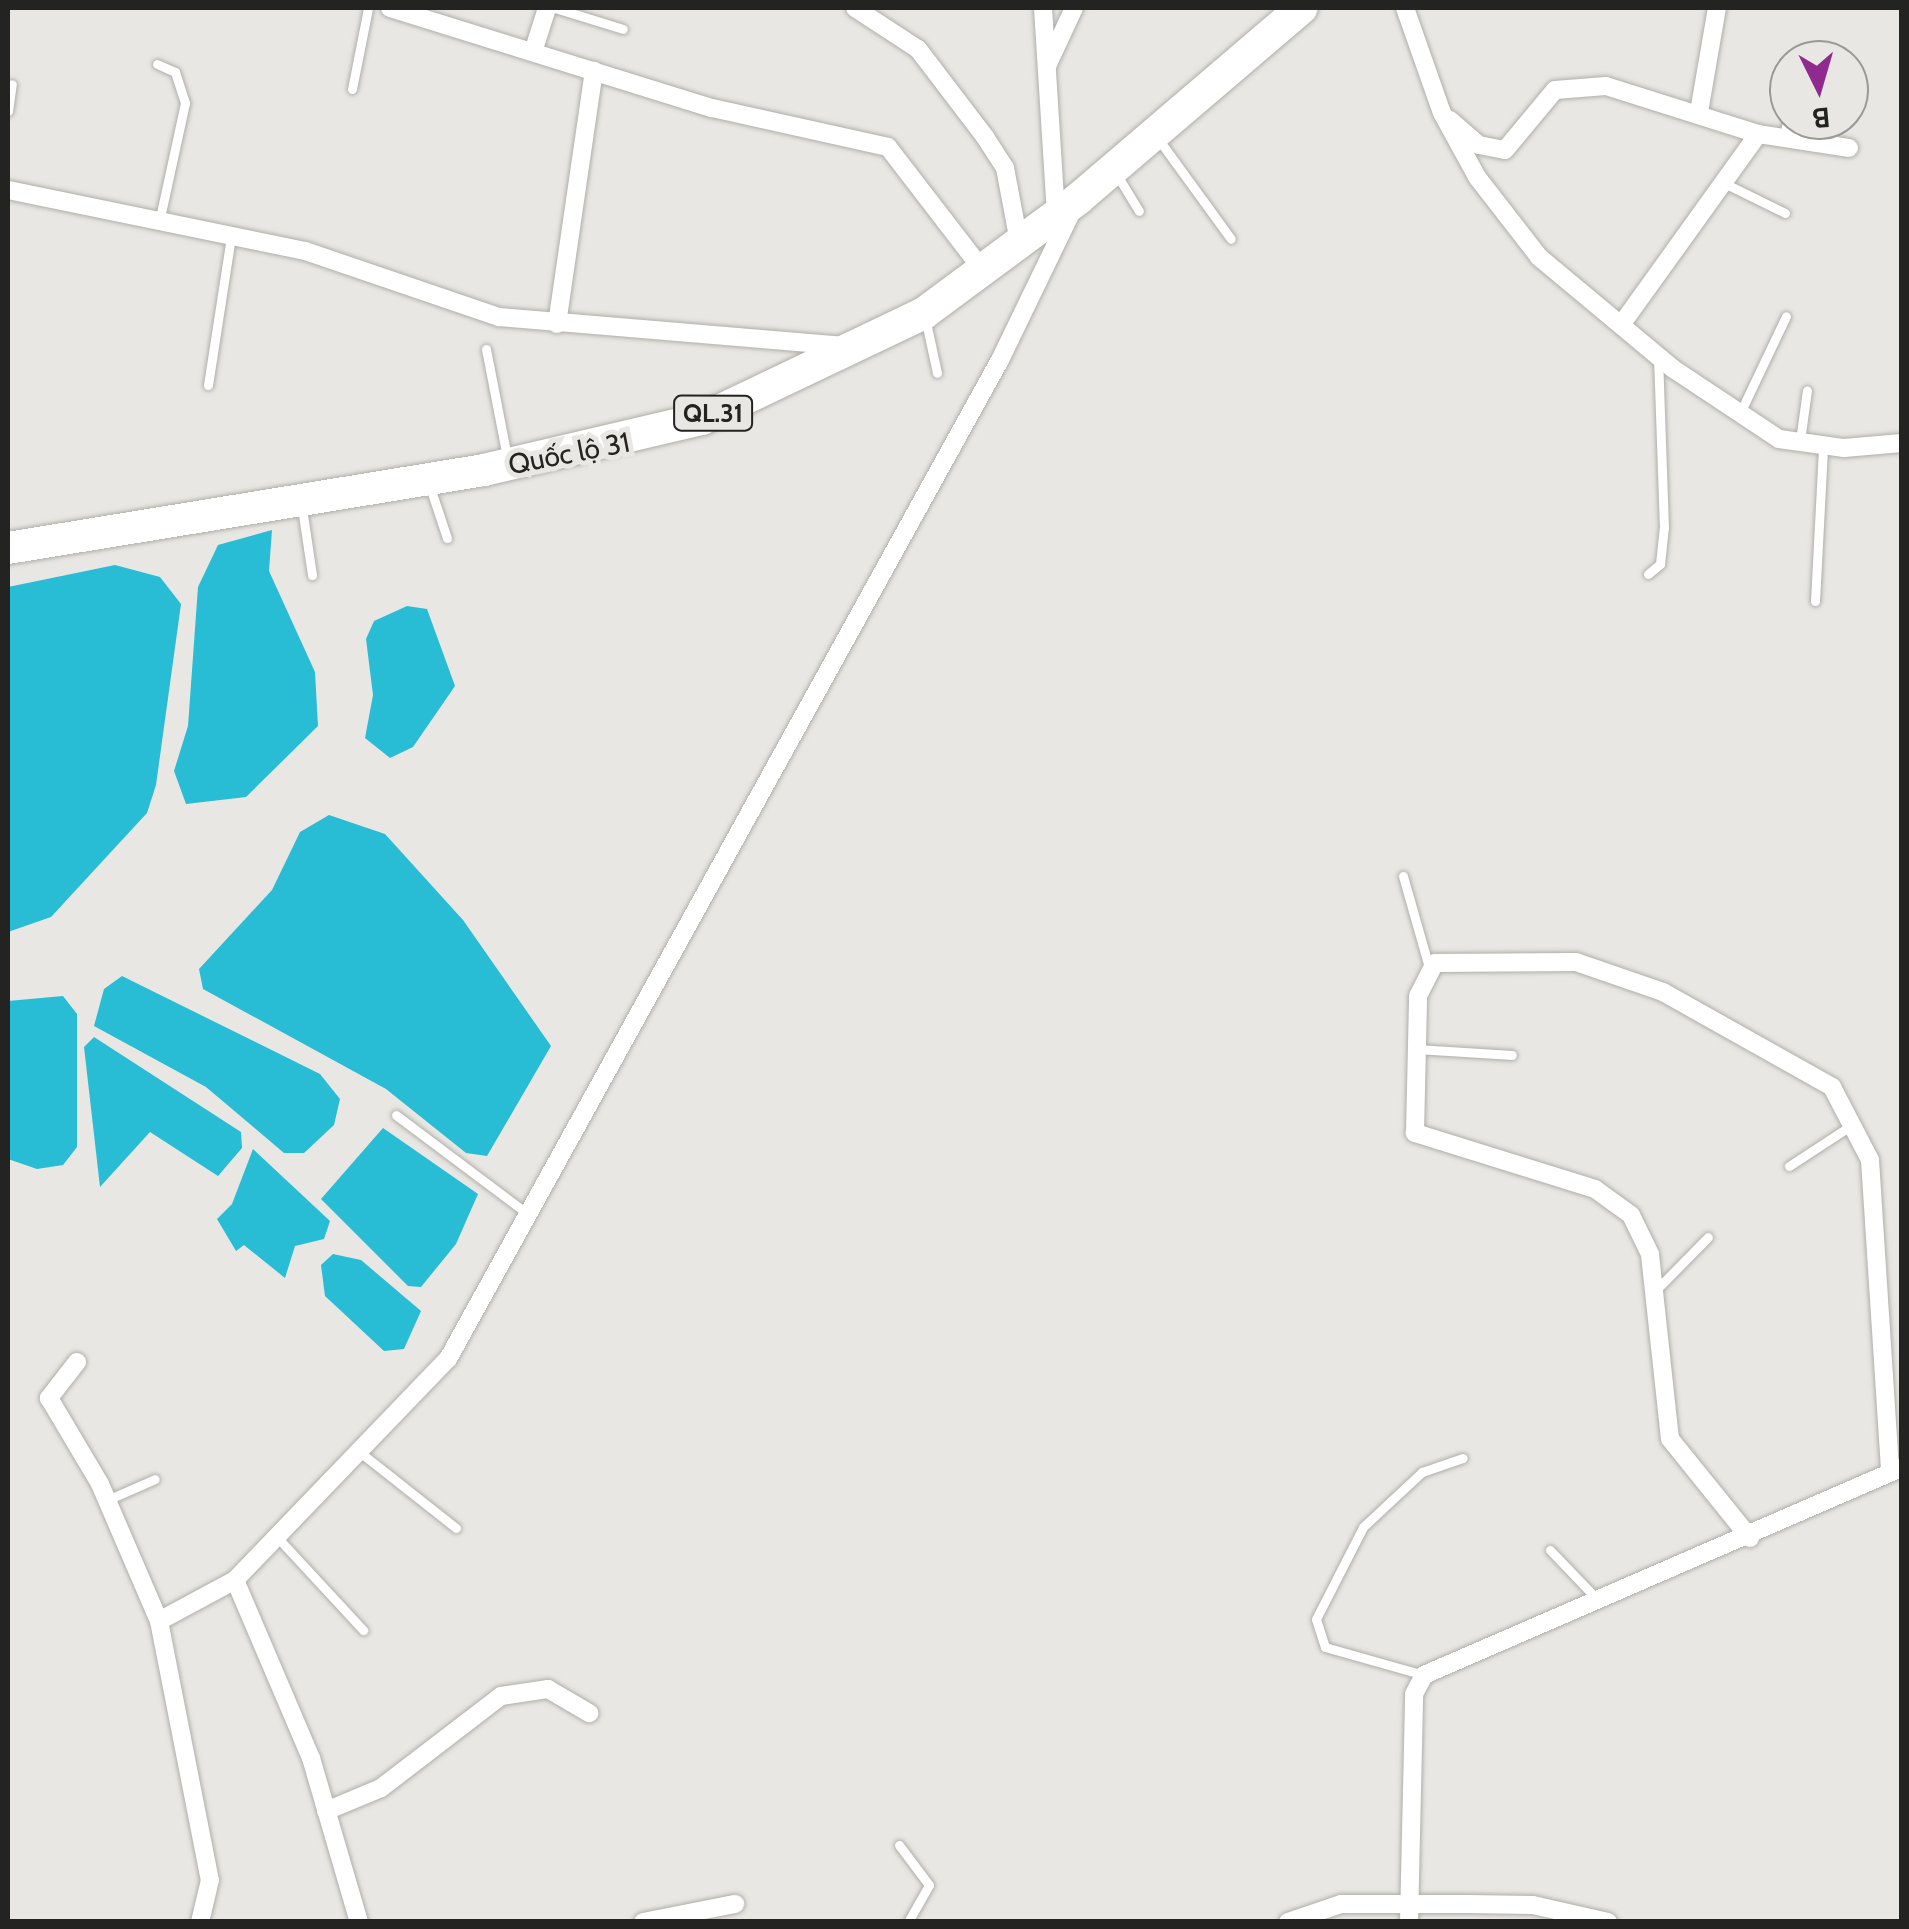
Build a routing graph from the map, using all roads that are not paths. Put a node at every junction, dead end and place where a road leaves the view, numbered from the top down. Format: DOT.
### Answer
graph roads {
  1 [pos="368,8"];
  2 [pos="390,8"];
  3 [pos="547,8"];
  4 [pos="555,8"];
  5 [pos="855,8"];
  6 [pos="1043,8"];
  7 [pos="1074,8"];
  8 [pos="1302,8"];
  9 [pos="1405,8"];
  10 [pos="1717,8"];
  11 [pos="623,29"];
  12 [pos="533,52"];
  13 [pos="158,64"];
  14 [pos="1046,69"];
  15 [pos="594,72"];
  16 [pos="12,84"];
  17 [pos="352,88"];
  18 [pos="8,111"];
  19 [pos="1699,112"];
  20 [pos="1442,114"];
  21 [pos="1156,134"];
  22 [pos="1758,134"];
  23 [pos="1769,136"];
  24 [pos="1796,140"];
  25 [pos="1848,148"];
  26 [pos="1114,169"];
  27 [pos="1722,182"];
  28 [pos="8,190"];
  29 [pos="1067,207"];
  30 [pos="1139,211"];
  31 [pos="1785,213"];
  32 [pos="158,222"];
  33 [pos="230,237"];
  34 [pos="1230,239"];
  35 [pos="1019,242"];
  36 [pos="982,270"];
  37 [pos="924,313"];
  38 [pos="1786,316"];
  39 [pos="557,324"];
  40 [pos="1621,326"];
  41 [pos="852,347"];
  42 [pos="486,349"];
  43 [pos="1658,356"];
  44 [pos="937,373"];
  45 [pos="208,385"];
  46 [pos="1807,390"];
  47 [pos="1738,416"];
  48 [pos="1902,443"];
  49 [pos="1800,444"];
  50 [pos="1822,447"];
  51 [pos="508,464"];
  52 [pos="427,480"];
  53 [pos="301,500"];
  54 [pos="447,538"];
  55 [pos="8,548"];
  56 [pos="1648,574"];
  57 [pos="312,575"];
  58 [pos="1815,601"];
  59 [pos="1403,876"];
  60 [pos="1429,967"];
  61 [pos="1414,1049"];
  62 [pos="1512,1056"];
  63 [pos="396,1114"];
  64 [pos="1854,1124"];
  65 [pos="1789,1166"];
  66 [pos="524,1211"];
  67 [pos="1708,1238"];
  68 [pos="1654,1292"];
  69 [pos="77,1362"];
  70 [pos="361,1453"];
  71 [pos="1463,1458"];
  72 [pos="1896,1470"];
  73 [pos="155,1479"];
  74 [pos="107,1500"];
  75 [pos="456,1528"];
  76 [pos="276,1537"];
  77 [pos="1750,1538"];
  78 [pos="1550,1550"];
  79 [pos="236,1580"];
  80 [pos="1596,1598"];
  81 [pos="159,1621"];
  82 [pos="364,1630"];
  83 [pos="1424,1675"];
  84 [pos="589,1713"];
  85 [pos="326,1810"];
  86 [pos="899,1845"];
  87 [pos="735,1904"];
  88 [pos="1408,1914"];
  89 [pos="200,1922"];
  90 [pos="359,1922"];
  91 [pos="644,1922"];
  92 [pos="908,1922"];
  93 [pos="1288,1922"];
  94 [pos="1608,1922"];
  1 -- 17 [label="lane"];
  2 -- 12 [label="street"];
  3 -- 12 [label="street"];
  4 -- 11 [label="lane"];
  5 -- 35 [label="street"];
  6 -- 14 [label="street"];
  7 -- 14 [label="street"];
  8 -- 21 [label="highway, Quốc lộ 31 / QL.31"];
  9 -- 20 [label="street"];
  10 -- 19 [label="street"];
  12 -- 15 [label="street"];
  13 -- 32 [label="lane"];
  14 -- 29 [label="street"];
  15 -- 36 [label="street"];
  15 -- 39 [label="street"];
  16 -- 18 [label="lane"];
  19 -- 20 [label="street"];
  19 -- 22 [label="street"];
  20 -- 40 [label="street"];
  21 -- 26 [label="highway, Quốc lộ 31 / QL.31"];
  21 -- 34 [label="lane"];
  22 -- 23 [label="street"];
  22 -- 27 [label="street"];
  24 -- 25 [label="street"];
  26 -- 29 [label="highway, Quốc lộ 31 / QL.31"];
  26 -- 30 [label="lane"];
  27 -- 31 [label="lane"];
  27 -- 40 [label="street"];
  28 -- 32 [label="street"];
  29 -- 35 [label="highway, Quốc lộ 31 / QL.31"];
  29 -- 66 [label="street"];
  32 -- 33 [label="street"];
  33 -- 39 [label="street"];
  33 -- 45 [label="lane"];
  35 -- 36 [label="highway, Quốc lộ 31 / QL.31"];
  36 -- 37 [label="highway, Quốc lộ 31 / QL.31"];
  37 -- 41 [label="highway, Quốc lộ 31 / QL.31"];
  37 -- 44 [label="lane"];
  38 -- 47 [label="lane"];
  39 -- 41 [label="street"];
  40 -- 43 [label="street"];
  41 -- 51 [label="highway, Quốc lộ 31 / QL.31"];
  42 -- 51 [label="lane"];
  43 -- 47 [label="street"];
  43 -- 56 [label="lane"];
  46 -- 49 [label="lane"];
  47 -- 49 [label="street"];
  48 -- 50 [label="street"];
  49 -- 50 [label="street"];
  50 -- 58 [label="lane"];
  51 -- 52 [label="highway, Quốc lộ 31 / QL.31"];
  52 -- 53 [label="highway, Quốc lộ 31 / QL.31"];
  52 -- 54 [label="lane"];
  53 -- 55 [label="highway, Quốc lộ 31 / QL.31"];
  53 -- 57 [label="lane"];
  59 -- 60 [label="lane"];
  60 -- 61 [label="street"];
  60 -- 64 [label="street"];
  61 -- 62 [label="lane"];
  61 -- 68 [label="street"];
  63 -- 66 [label="lane"];
  64 -- 65 [label="lane"];
  64 -- 72 [label="street"];
  66 -- 70 [label="street"];
  67 -- 68 [label="lane"];
  68 -- 77 [label="street"];
  69 -- 74 [label="street"];
  70 -- 75 [label="lane"];
  70 -- 76 [label="street"];
  71 -- 83 [label="lane"];
  72 -- 77 [label="street"];
  73 -- 74 [label="lane"];
  74 -- 81 [label="street"];
  76 -- 79 [label="street"];
  76 -- 82 [label="lane"];
  77 -- 80 [label="street"];
  78 -- 80 [label="lane"];
  79 -- 81 [label="street"];
  79 -- 85 [label="street"];
  80 -- 83 [label="street"];
  81 -- 89 [label="street"];
  83 -- 88 [label="street"];
  84 -- 85 [label="street"];
  85 -- 90 [label="street"];
  86 -- 92 [label="lane"];
  87 -- 91 [label="street"];
  88 -- 93 [label="street"];
  88 -- 94 [label="street"];
}
